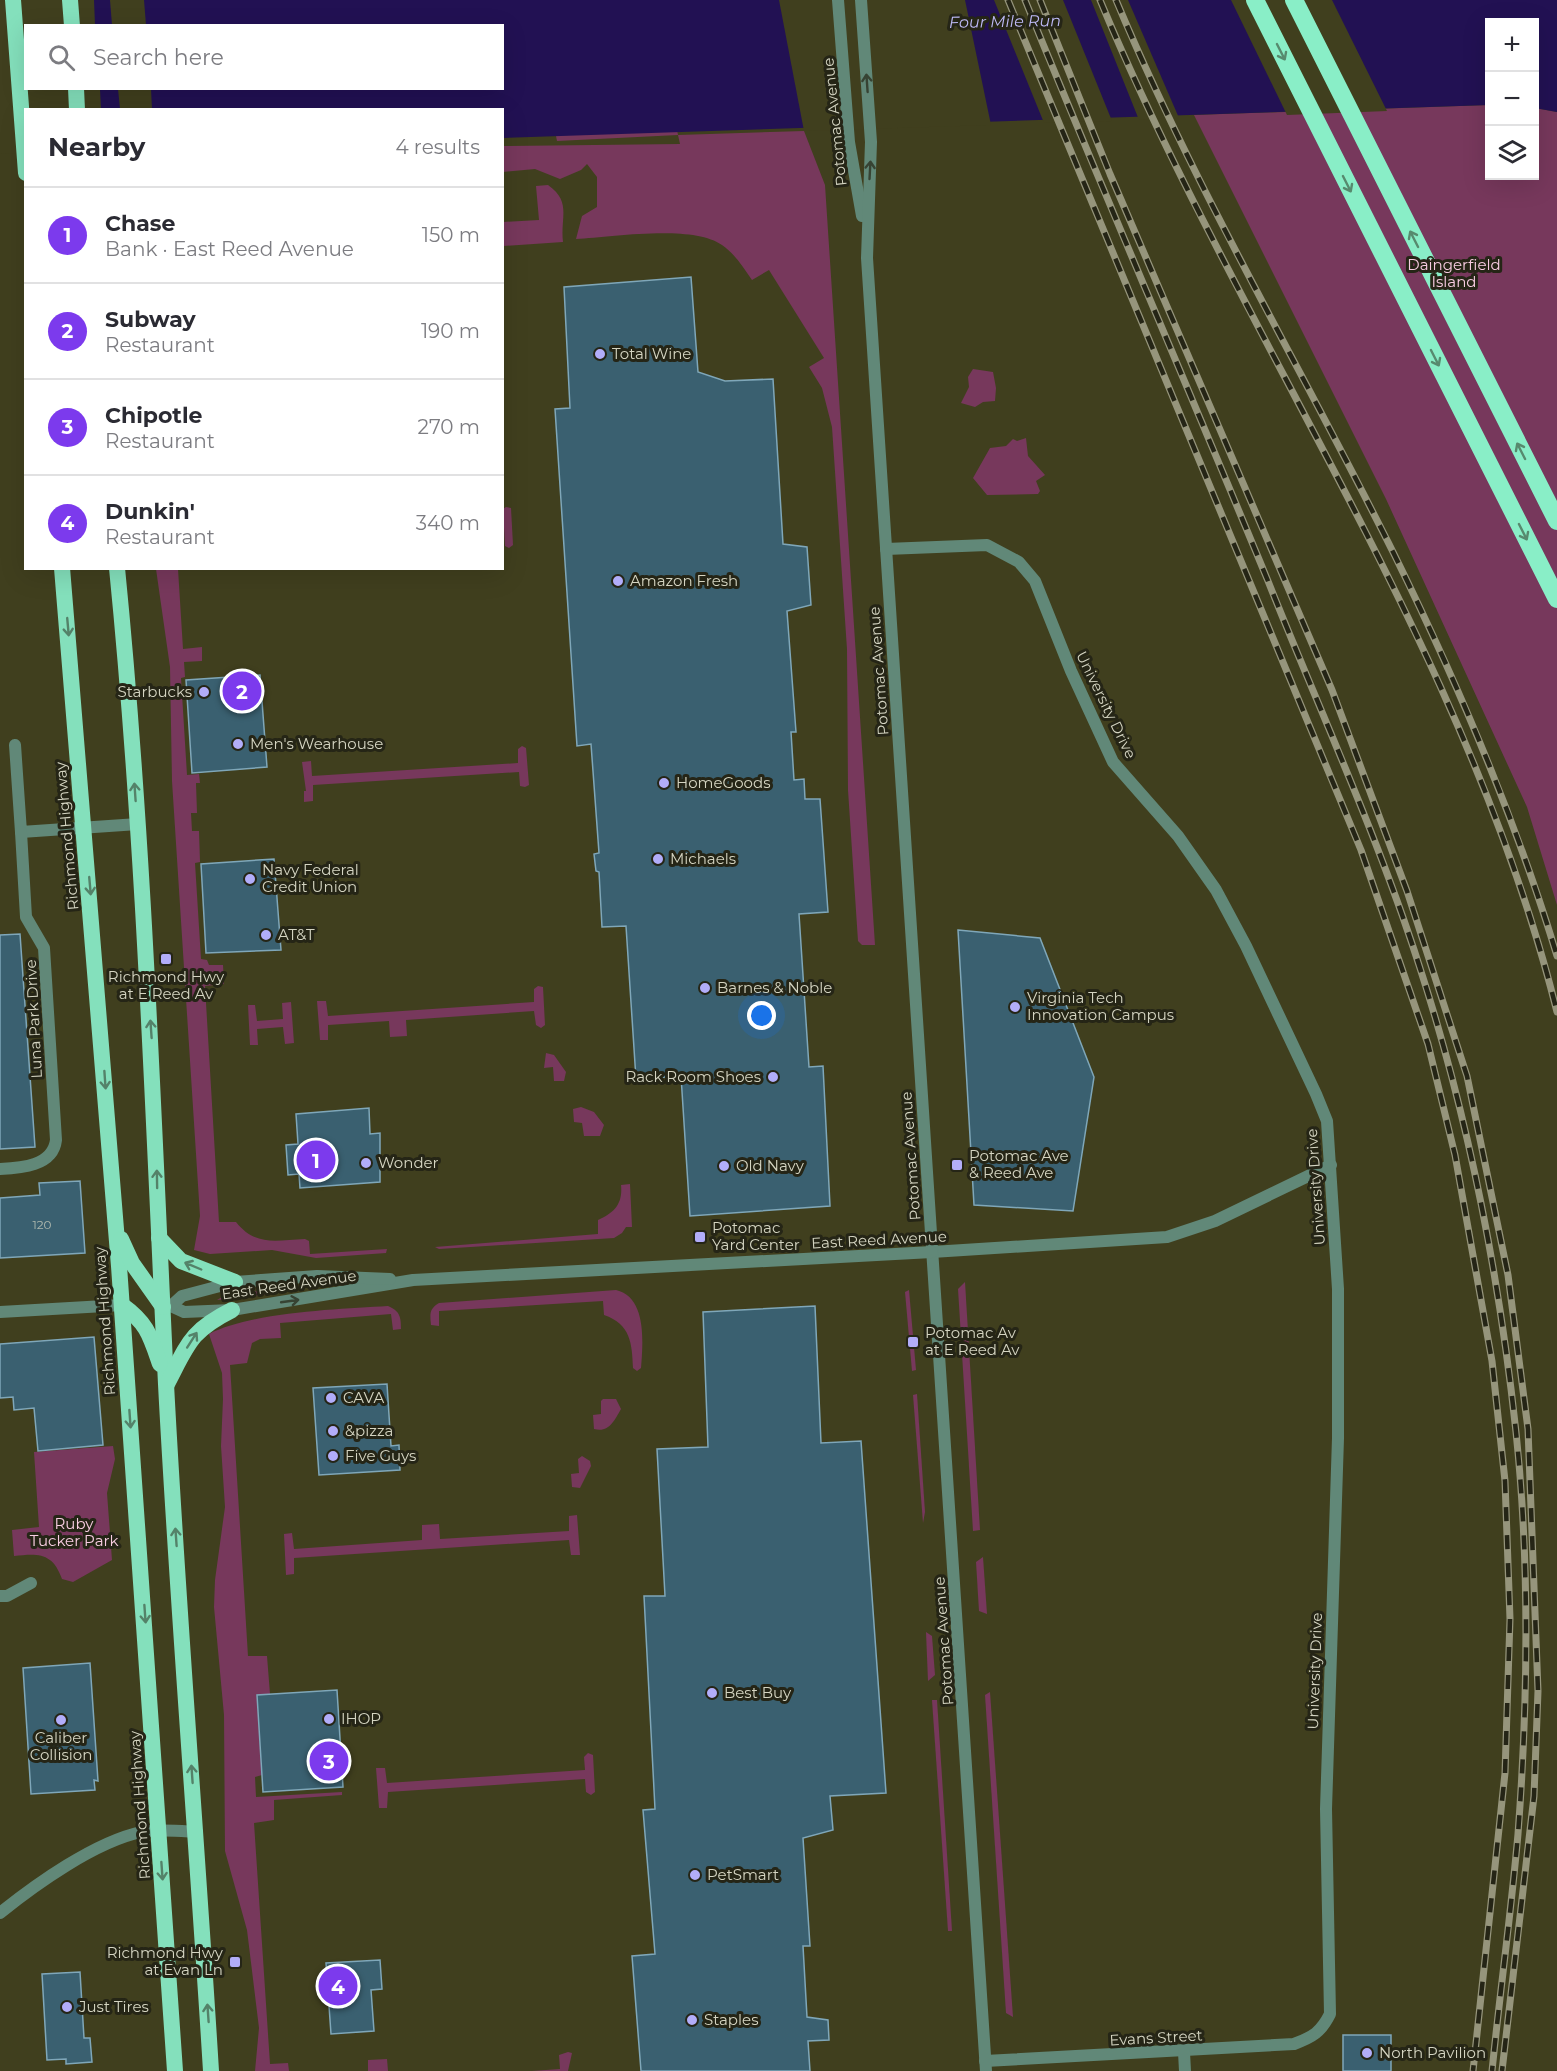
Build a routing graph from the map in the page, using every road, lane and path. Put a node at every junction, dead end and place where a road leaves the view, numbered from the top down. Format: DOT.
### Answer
graph roads {
  1 [pos="13,0"];
  2 [pos="70,0"];
  3 [pos="838,0"];
  4 [pos="861,0"];
  5 [pos="1255,0"];
  6 [pos="1294,0"];
  7 [pos="72,24"];
  8 [pos="76,90"];
  9 [pos="77,108"];
  10 [pos="24,153"];
  11 [pos="866,239"];
  12 [pos="1557,521"];
  13 [pos="886,549"];
  14 [pos="62,570"];
  15 [pos="117,570"];
  16 [pos="1557,599"];
  17 [pos="15,745"];
  18 [pos="138,824"];
  19 [pos="85,828"];
  20 [pos="21,832"];
  21 [pos="1330,1165"];
  22 [pos="0,1169"];
  23 [pos="116,1228"];
  24 [pos="159,1238"];
  25 [pos="932,1252"];
  26 [pos="160,1258"];
  27 [pos="412,1280"];
  28 [pos="235,1282"];
  29 [pos="146,1283"];
  30 [pos="122,1305"];
  31 [pos="167,1306"];
  32 [pos="232,1310"];
  33 [pos="0,1312"];
  34 [pos="140,1318"];
  35 [pos="124,1329"];
  36 [pos="166,1385"];
  37 [pos="31,1583"];
  38 [pos="0,1596"];
  39 [pos="159,1831"];
  40 [pos="197,1832"];
  41 [pos="0,1913"];
  42 [pos="1323,2029"];
  43 [pos="1184,2052"];
  44 [pos="986,2066"];
  45 [pos="175,2071"];
  46 [pos="211,2071"];
  47 [pos="1185,2071"];
  1 -- 10 [label="highway"];
  2 -- 7 [label="highway"];
  3 -- 11 [label="street, Potomac Avenue"];
  11 -- 4 [label="street, Potomac Avenue, one-way"];
  5 -- 16 [label="highway, one-way"];
  12 -- 6 [label="highway, one-way"];
  8 -- 9 [label="highway"];
  11 -- 13 [label="street, Potomac Avenue"];
  13 -- 21 [label="street, University Drive"];
  13 -- 25 [label="street, Potomac Avenue"];
  14 -- 19 [label="highway, Richmond Highway, one-way"];
  18 -- 15 [label="highway, one-way"];
  17 -- 20 [label="street, Luna Park Drive"];
  18 -- 19 [label="street"];
  24 -- 18 [label="highway, one-way"];
  19 -- 20 [label="street"];
  19 -- 23 [label="highway, Richmond Highway, one-way"];
  20 -- 22 [label="street, Luna Park Drive"];
  21 -- 25 [label="street, East Reed Avenue"];
  21 -- 42 [label="street, University Drive"];
  23 -- 29 [label="highway"];
  23 -- 30 [label="highway, Richmond Highway"];
  24 -- 26 [label="highway"];
  28 -- 24 [label="highway, one-way"];
  25 -- 27 [label="street, East Reed Avenue"];
  25 -- 44 [label="street, Potomac Avenue"];
  26 -- 29 [label="highway"];
  26 -- 31 [label="highway"];
  27 -- 28 [label="street, East Reed Avenue"];
  32 -- 27 [label="street, East Reed Avenue, one-way"];
  28 -- 31 [label="street, East Reed Avenue"];
  29 -- 30 [label="highway"];
  29 -- 31 [label="highway"];
  30 -- 33 [label="street"];
  30 -- 34 [label="highway"];
  30 -- 35 [label="highway, Richmond Highway"];
  31 -- 32 [label="street, East Reed Avenue"];
  31 -- 34 [label="highway"];
  31 -- 36 [label="highway"];
  36 -- 32 [label="highway, one-way"];
  34 -- 35 [label="highway"];
  34 -- 36 [label="highway"];
  35 -- 39 [label="highway, Richmond Highway, one-way"];
  40 -- 36 [label="highway, one-way"];
  37 -- 38 [label="street"];
  39 -- 40 [label="street"];
  39 -- 41 [label="street"];
  39 -- 45 [label="highway, Richmond Highway, one-way"];
  46 -- 40 [label="highway, one-way"];
  42 -- 43 [label="street, Evans Street"];
  43 -- 44 [label="street, Evans Street"];
  43 -- 47 [label="street"];
}
